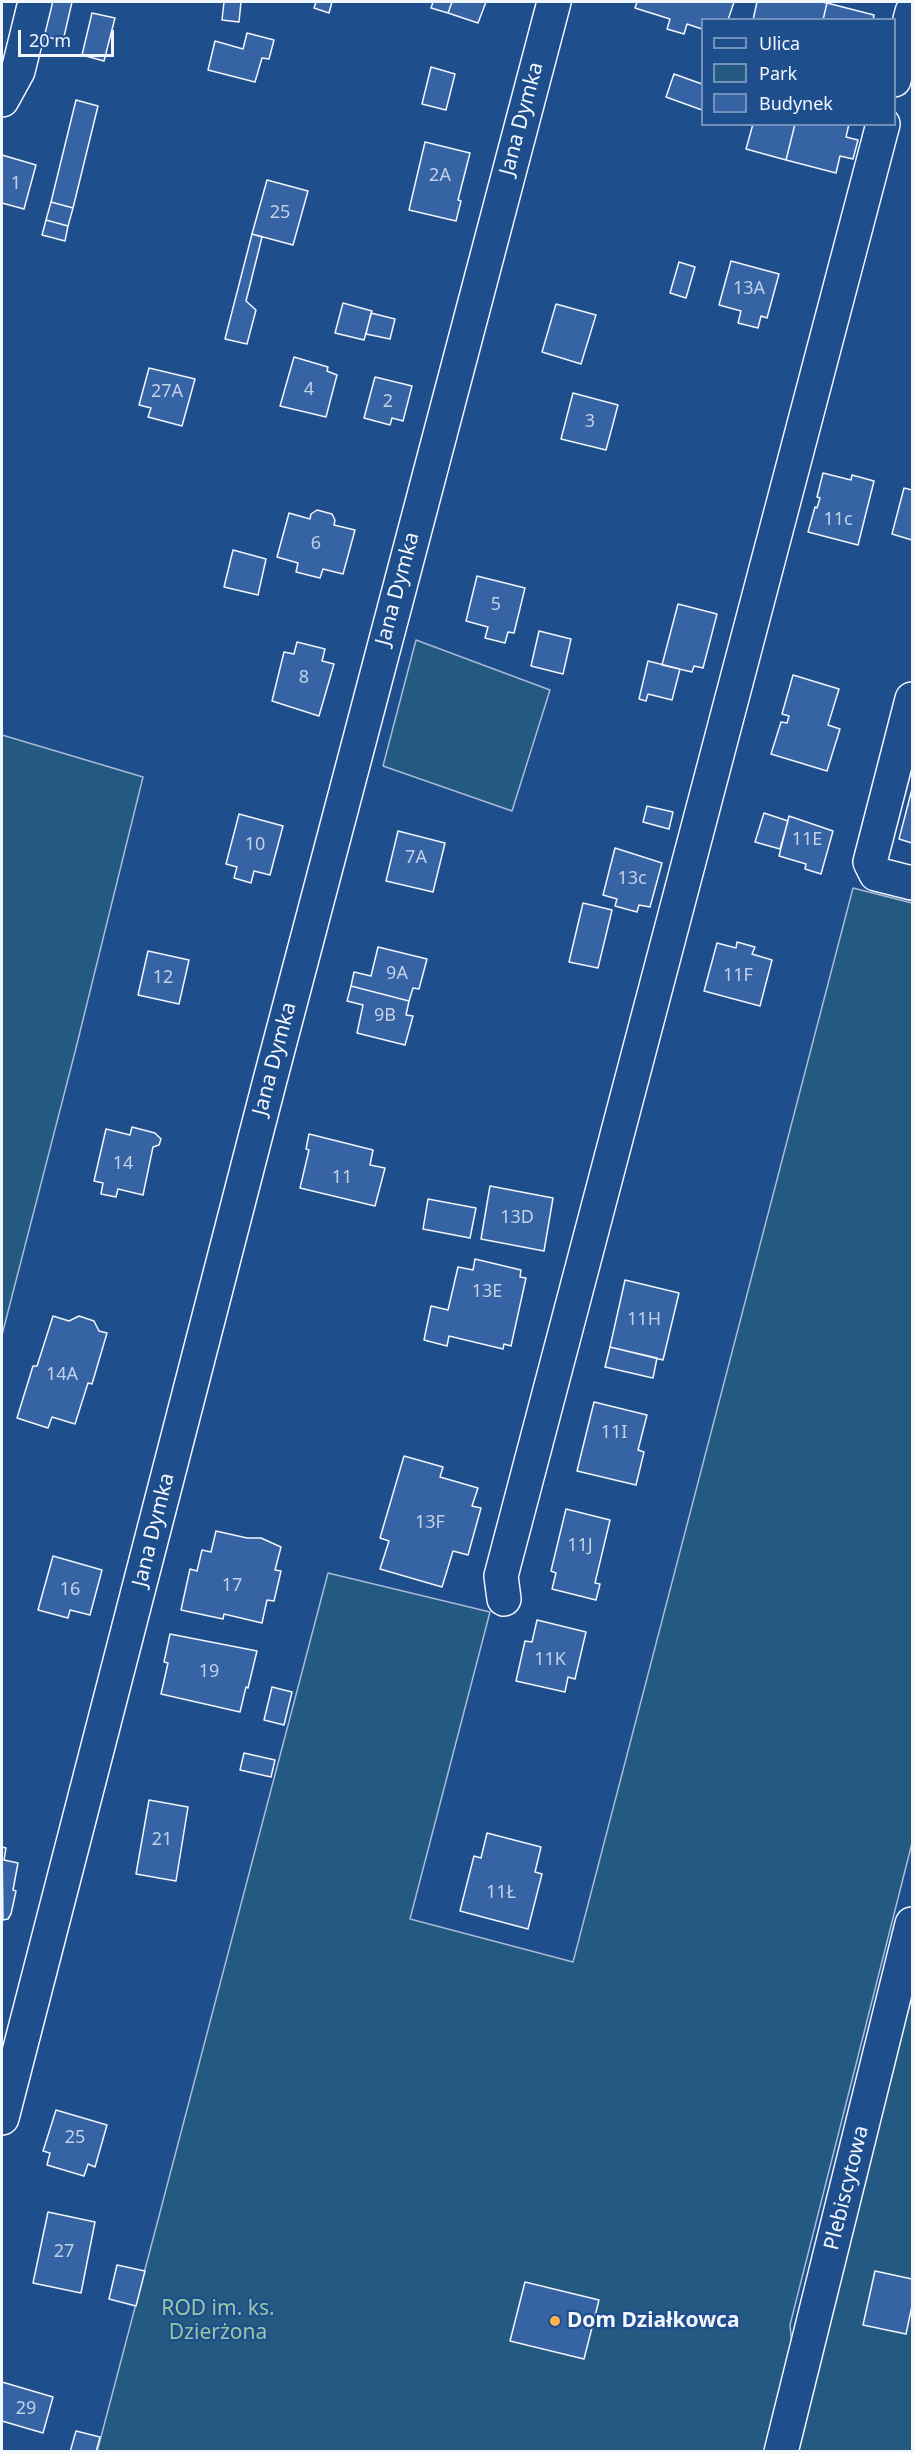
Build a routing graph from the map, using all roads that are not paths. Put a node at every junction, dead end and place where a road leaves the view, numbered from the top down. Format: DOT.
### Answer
graph roads {
  1 [pos="35,2"];
  2 [pos="554,2"];
  3 [pos="912,12"];
  4 [pos="896,72"];
  5 [pos="2,100"];
  6 [pos="882,126"];
  7 [pos="912,699"];
  8 [pos="912,883"];
  9 [pos="504,1599"];
  10 [pos="912,1924"];
  11 [pos="2,2118"];
  12 [pos="781,2451"];
  1 -- 5 [label="street"];
  2 -- 11 [label="street, Jana Dymka"];
  3 -- 4 [label="street"];
  6 -- 9 [label="street"];
  7 -- 8 [label="street"];
  10 -- 12 [label="street, Plebiscytowa"];
}
